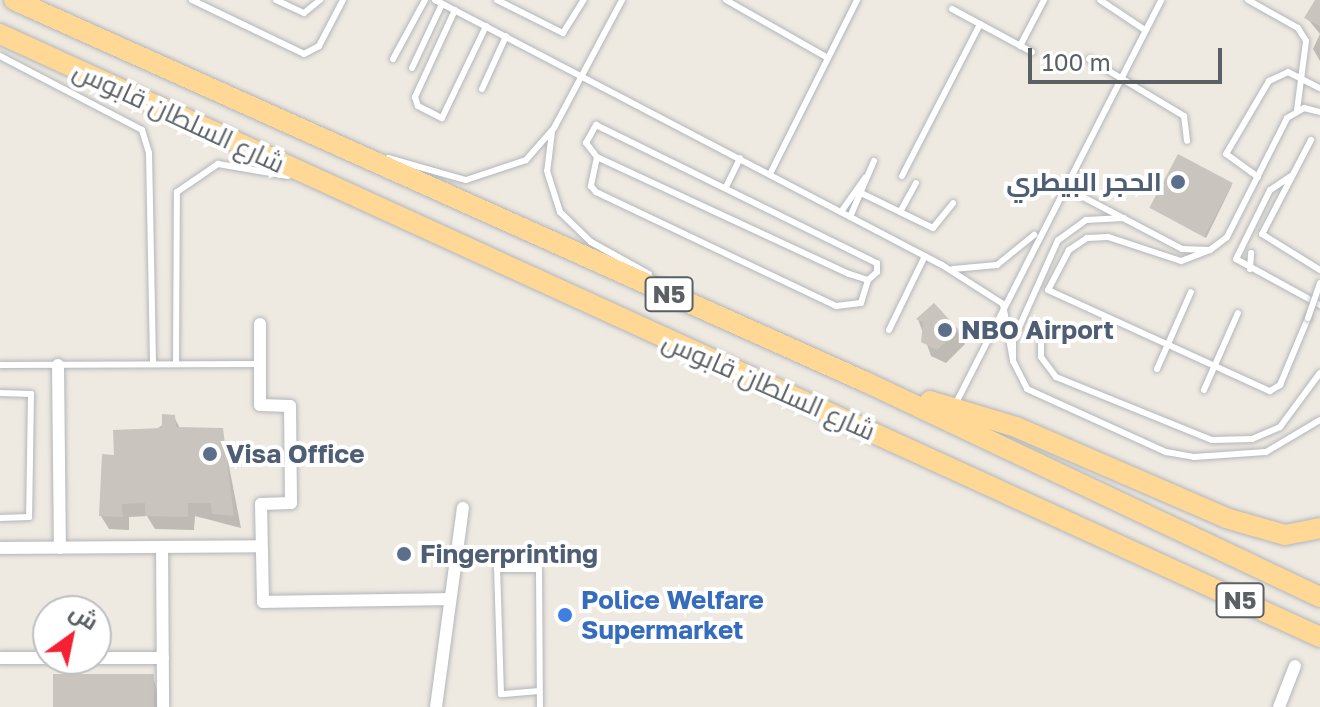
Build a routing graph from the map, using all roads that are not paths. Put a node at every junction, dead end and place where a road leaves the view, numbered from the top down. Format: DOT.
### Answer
graph roads {
  1 [pos="14,0"];
  2 [pos="192,0"];
  3 [pos="276,0"];
  4 [pos="320,0"];
  5 [pos="343,0"];
  6 [pos="425,0"];
  7 [pos="497,0"];
  8 [pos="584,0"];
  9 [pos="622,0"];
  10 [pos="726,0"];
  11 [pos="857,0"];
  12 [pos="1044,0"];
  13 [pos="1100,0"];
  14 [pos="1161,0"];
  15 [pos="1248,0"];
  16 [pos="439,2"];
  17 [pos="952,9"];
  18 [pos="455,10"];
  19 [pos="980,24"];
  20 [pos="486,26"];
  21 [pos="1145,30"];
  22 [pos="0,34"];
  23 [pos="506,36"];
  24 [pos="1020,46"];
  25 [pos="1032,52"];
  26 [pos="0,56"];
  27 [pos="828,58"];
  28 [pos="393,59"];
  29 [pos="1089,59"];
  30 [pos="412,68"];
  31 [pos="582,75"];
  32 [pos="1120,78"];
  33 [pos="1303,79"];
  34 [pos="1320,88"];
  35 [pos="482,89"];
  36 [pos="1297,110"];
  37 [pos="1320,112"];
  38 [pos="283,122"];
  39 [pos="554,128"];
  40 [pos="1311,140"];
  41 [pos="1187,141"];
  42 [pos="597,157"];
  43 [pos="740,158"];
  44 [pos="874,161"];
  45 [pos="770,174"];
  46 [pos="902,176"];
  47 [pos="1291,176"];
  48 [pos="1258,177"];
  49 [pos="865,178"];
  50 [pos="916,183"];
  51 [pos="1062,186"];
  52 [pos="726,187"];
  53 [pos="861,193"];
  54 [pos="349,195"];
  55 [pos="953,203"];
  56 [pos="841,212"];
  57 [pos="900,212"];
  58 [pos="850,217"];
  59 [pos="1124,218"];
  60 [pos="1037,233"];
  61 [pos="1210,250"];
  62 [pos="1251,253"];
  63 [pos="925,256"];
  64 [pos="942,265"];
  65 [pos="1250,269"];
  66 [pos="1320,270"];
  67 [pos="868,280"];
  68 [pos="1320,283"];
  69 [pos="1191,292"];
  70 [pos="1003,304"];
  71 [pos="1320,305"];
  72 [pos="1238,313"];
  73 [pos="736,323"];
  74 [pos="260,324"];
  75 [pos="889,330"];
  76 [pos="1041,333"];
  77 [pos="1167,346"];
  78 [pos="1013,361"];
  79 [pos="153,364"];
  80 [pos="176,364"];
  81 [pos="260,364"];
  82 [pos="0,365"];
  83 [pos="58,365"];
  84 [pos="1214,367"];
  85 [pos="1157,369"];
  86 [pos="1320,373"];
  87 [pos="868,383"];
  88 [pos="1204,390"];
  89 [pos="0,393"];
  90 [pos="953,408"];
  91 [pos="1320,420"];
  92 [pos="463,508"];
  93 [pos="0,518"];
  94 [pos="1320,528"];
  95 [pos="261,546"];
  96 [pos="162,547"];
  97 [pos="0,548"];
  98 [pos="60,548"];
  99 [pos="1160,563"];
  100 [pos="1320,597"];
  101 [pos="449,599"];
  102 [pos="1320,637"];
  103 [pos="1320,653"];
  104 [pos="0,658"];
  105 [pos="32,658"];
  106 [pos="112,658"];
  107 [pos="163,658"];
  108 [pos="1295,666"];
  109 [pos="539,691"];
  110 [pos="163,707"];
  111 [pos="436,707"];
  112 [pos="540,707"];
  113 [pos="1279,707"];
  1 -- 38 [label="highway, شارع السلطان قابوس / N5"];
  2 -- 5 [label="lane"];
  3 -- 4 [label="lane"];
  6 -- 28 [label="lane"];
  7 -- 8 [label="lane"];
  9 -- 31 [label="lane"];
  10 -- 27 [label="lane"];
  11 -- 27 [label="lane"];
  12 -- 24 [label="lane"];
  13 -- 21 [label="lane"];
  14 -- 21 [label="lane"];
  15 -- 33 [label="lane"];
  16 -- 18 [label="lane"];
  16 -- 30 [label="lane"];
  17 -- 19 [label="lane"];
  18 -- 20 [label="lane"];
  18 -- 20 [label="lane"];
  19 -- 24 [label="lane"];
  19 -- 46 [label="lane"];
  20 -- 23 [label="lane"];
  21 -- 32 [label="lane"];
  22 -- 54 [label="highway, شارع السلطان قابوس / N5"];
  23 -- 31 [label="lane"];
  23 -- 35 [label="lane"];
  24 -- 25 [label="lane"];
  26 -- 79 [label="lane"];
  27 -- 45 [label="lane"];
  29 -- 32 [label="lane"];
  31 -- 39 [label="lane"];
  31 -- 43 [label="lane"];
  32 -- 41 [label="lane"];
  32 -- 51 [label="lane"];
  33 -- 34 [label="lane"];
  33 -- 36 [label="lane"];
  33 -- 48 [label="lane"];
  36 -- 37 [label="lane"];
  36 -- 48 [label="lane"];
  38 -- 39 [label="lane"];
  38 -- 73 [label="highway, شارع السلطان قابوس / N5"];
  39 -- 73 [label="lane"];
  40 -- 47 [label="lane"];
  42 -- 52 [label="lane"];
  42 -- 67 [label="lane"];
  42 -- 67 [label="lane"];
  43 -- 45 [label="lane"];
  43 -- 52 [label="lane"];
  44 -- 49 [label="lane"];
  45 -- 56 [label="lane"];
  47 -- 65 [label="lane"];
  47 -- 66 [label="lane"];
  48 -- 61 [label="lane"];
  49 -- 53 [label="lane"];
  49 -- 56 [label="lane"];
  50 -- 57 [label="lane"];
  51 -- 59 [label="lane"];
  51 -- 60 [label="lane"];
  52 -- 67 [label="lane"];
  53 -- 57 [label="lane"];
  53 -- 58 [label="lane"];
  54 -- 80 [label="lane"];
  54 -- 99 [label="highway, شارع السلطان قابوس / N5"];
  55 -- 57 [label="lane"];
  56 -- 58 [label="lane"];
  58 -- 63 [label="lane"];
  59 -- 61 [label="lane"];
  59 -- 78 [label="lane"];
  60 -- 64 [label="lane"];
  60 -- 70 [label="lane"];
  61 -- 77 [label="lane"];
  62 -- 65 [label="lane"];
  63 -- 64 [label="lane"];
  63 -- 75 [label="lane"];
  64 -- 70 [label="lane"];
  65 -- 71 [label="lane"];
  68 -- 84 [label="lane, bridge"];
  69 -- 77 [label="lane"];
  70 -- 78 [label="lane"];
  70 -- 90 [label="lane"];
  72 -- 84 [label="lane"];
  73 -- 87 [label="highway, شارع السلطان قابوس / N5"];
  74 -- 81 [label="street"];
  76 -- 86 [label="lane"];
  77 -- 84 [label="lane"];
  77 -- 85 [label="lane"];
  78 -- 91 [label="lane"];
  79 -- 80 [label="lane"];
  79 -- 83 [label="lane"];
  80 -- 81 [label="lane"];
  81 -- 95 [label="street"];
  82 -- 83 [label="lane"];
  83 -- 98 [label="street"];
  84 -- 88 [label="lane"];
  87 -- 90 [label="highway"];
  87 -- 100 [label="highway, شارع السلطان قابوس / N5"];
  89 -- 93 [label="lane"];
  90 -- 94 [label="highway"];
  92 -- 101 [label="street"];
  95 -- 96 [label="street"];
  95 -- 101 [label="street"];
  96 -- 98 [label="street"];
  96 -- 107 [label="street"];
  97 -- 98 [label="street"];
  99 -- 102 [label="highway, شارع السلطان قابوس / N5"];
  99 -- 103 [label="highway"];
  101 -- 111 [label="street"];
  104 -- 105 [label="street"];
  106 -- 107 [label="street"];
  107 -- 110 [label="street"];
  108 -- 113 [label="street"];
  109 -- 109 [label="lane"];
  109 -- 112 [label="lane"];
}
